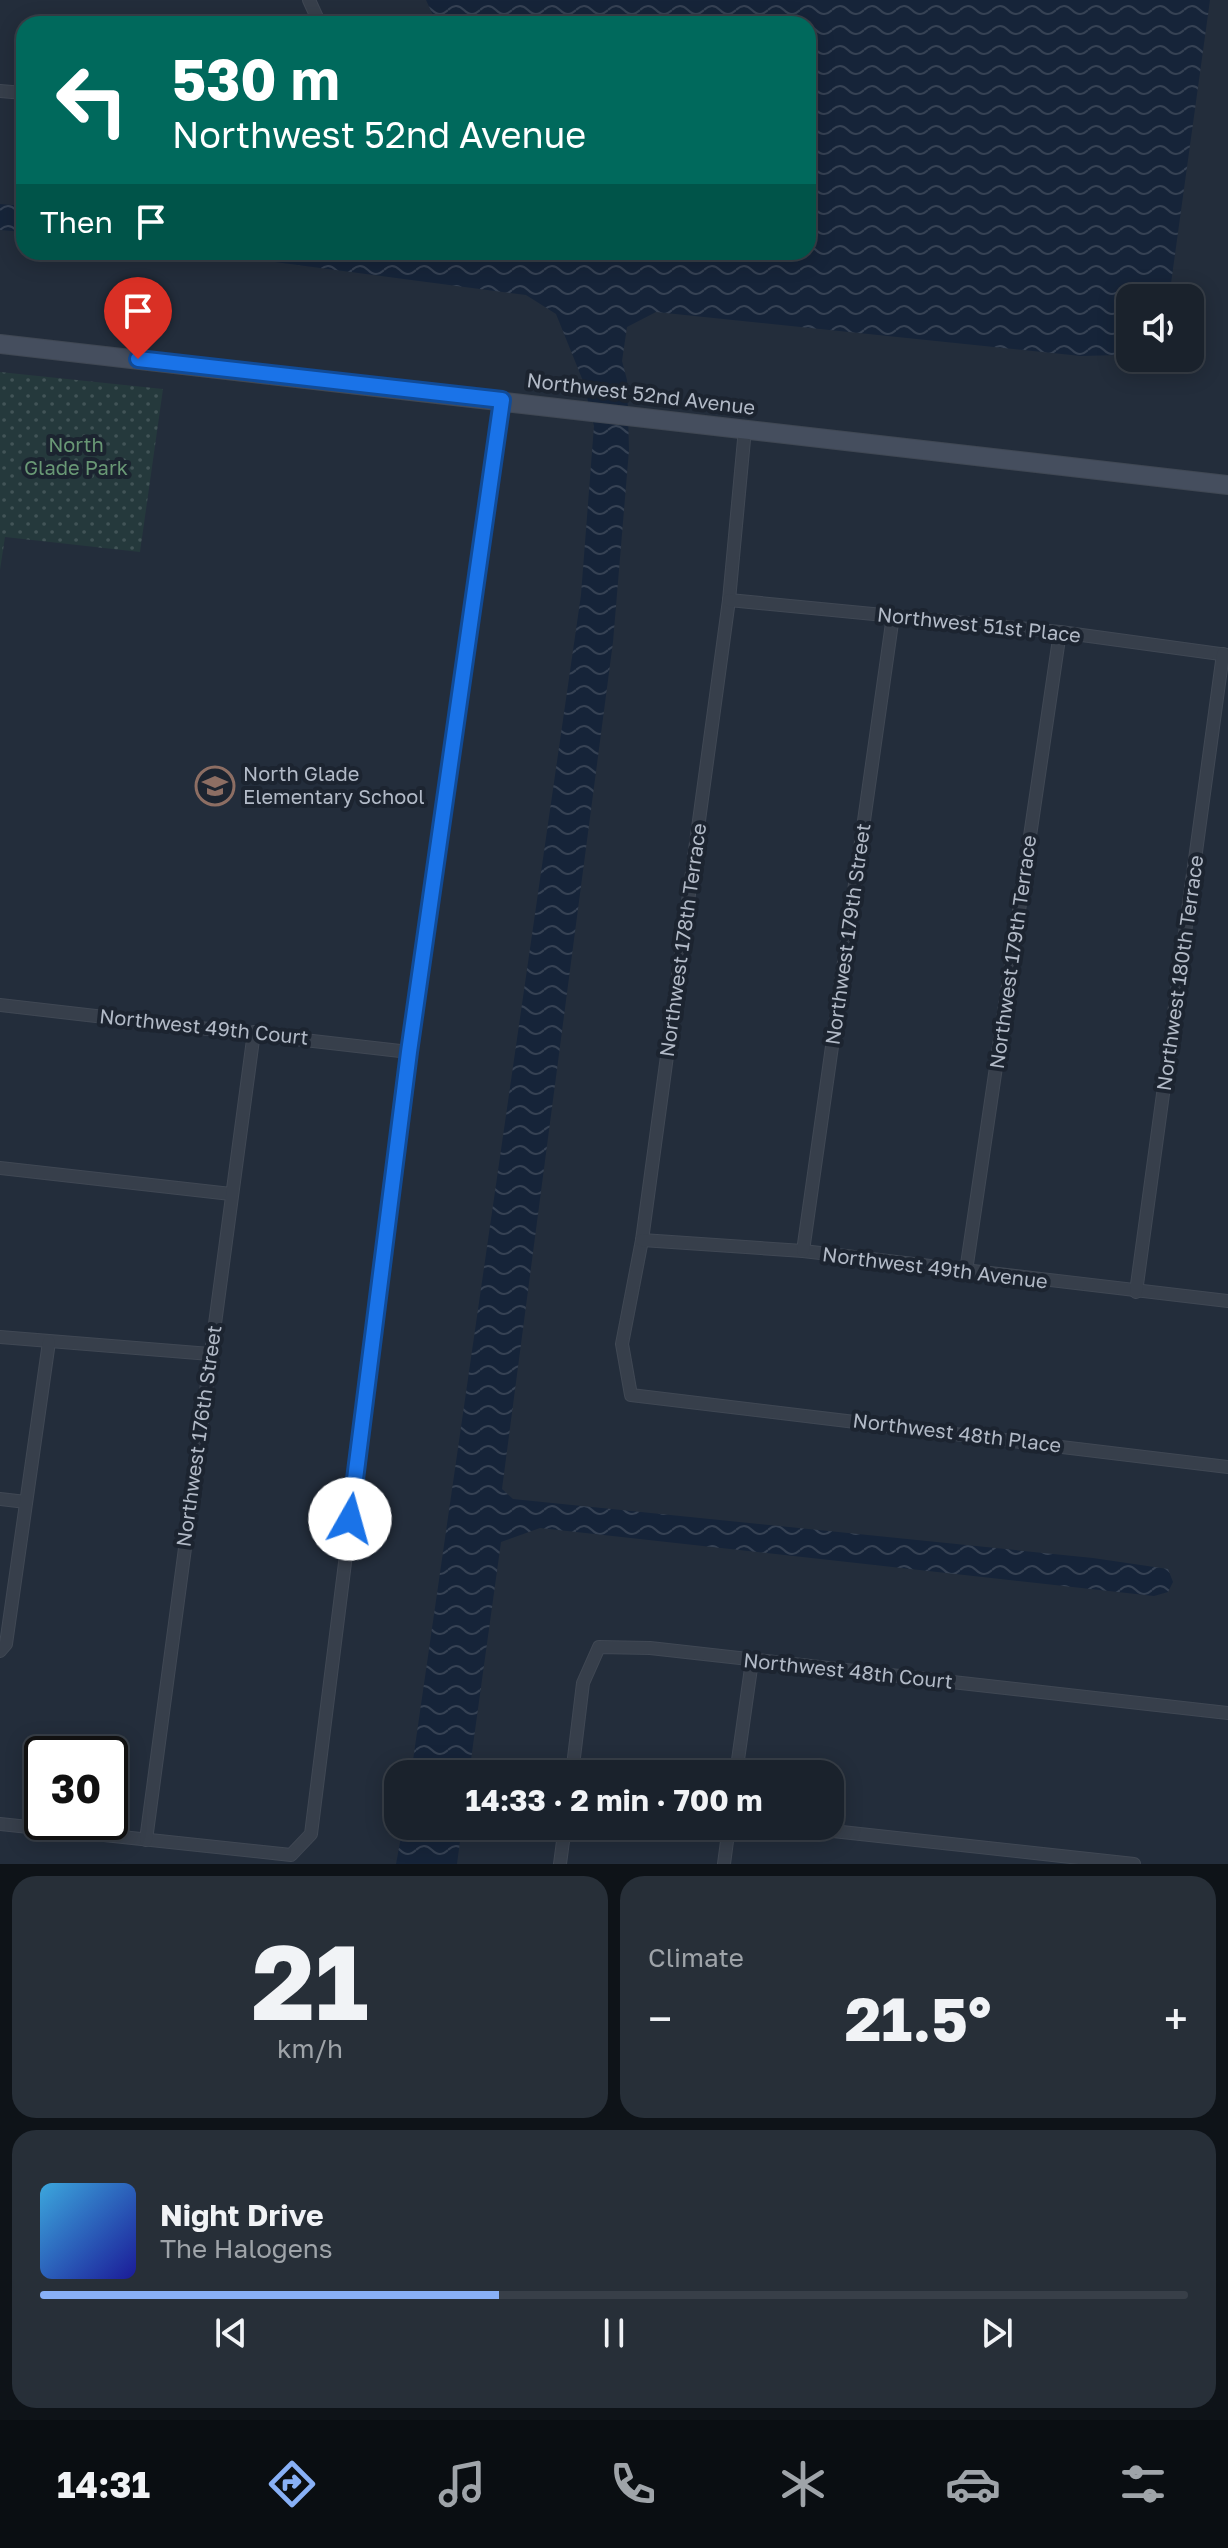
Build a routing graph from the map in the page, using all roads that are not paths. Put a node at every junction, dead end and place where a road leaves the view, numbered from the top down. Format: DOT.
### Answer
graph roads {
  1 [pos="0,344"];
  2 [pos="502,400"];
  3 [pos="745,429"];
  4 [pos="1228,485"];
  5 [pos="729,600"];
  6 [pos="893,616"];
  7 [pos="1060,632"];
  8 [pos="1226,654"];
  9 [pos="0,1005"];
  10 [pos="254,1032"];
  11 [pos="409,1052"];
  12 [pos="0,1168"];
  13 [pos="231,1194"];
  14 [pos="642,1240"];
  15 [pos="803,1251"];
  16 [pos="966,1271"];
  17 [pos="1136,1292"];
  18 [pos="1228,1301"];
  19 [pos="0,1337"];
  20 [pos="49,1342"];
  21 [pos="210,1354"];
  22 [pos="686,1399"];
  23 [pos="1228,1467"];
  24 [pos="0,1499"];
  25 [pos="26,1502"];
  26 [pos="0,1651"];
  27 [pos="752,1661"];
  28 [pos="1228,1713"];
  29 [pos="574,1760"];
  30 [pos="738,1760"];
  31 [pos="0,1824"];
  32 [pos="844,1832"];
  33 [pos="146,1840"];
  34 [pos="563,1840"];
  35 [pos="727,1840"];
  36 [pos="560,1864"];
  37 [pos="724,1864"];
  38 [pos="1134,1864"];
  1 -- 2 [label="street, Northwest 52nd Avenue"];
  2 -- 3 [label="street, Northwest 52nd Avenue"];
  2 -- 11 [label="street"];
  3 -- 4 [label="street, Northwest 52nd Avenue"];
  3 -- 5 [label="street, Northwest 178th Terrace"];
  5 -- 6 [label="street, Northwest 51st Place"];
  5 -- 14 [label="street, Northwest 178th Terrace"];
  6 -- 7 [label="street, Northwest 51st Place"];
  6 -- 15 [label="street, Northwest 179th Street"];
  7 -- 8 [label="street, Northwest 51st Place"];
  7 -- 16 [label="street, Northwest 179th Terrace"];
  8 -- 17 [label="street, Northwest 180th Terrace"];
  9 -- 10 [label="street, Northwest 49th Court"];
  10 -- 11 [label="street, Northwest 49th Court"];
  10 -- 13 [label="street, Northwest 176th Street"];
  11 -- 33 [label="street"];
  12 -- 13 [label="street"];
  13 -- 21 [label="street, Northwest 176th Street"];
  14 -- 15 [label="street, Northwest 49th Avenue"];
  14 -- 22 [label="street, Northwest 178th Terrace"];
  15 -- 16 [label="street, Northwest 49th Avenue"];
  16 -- 17 [label="street, Northwest 49th Avenue"];
  17 -- 18 [label="street, Northwest 49th Avenue"];
  19 -- 20 [label="street"];
  20 -- 21 [label="street"];
  20 -- 25 [label="street"];
  21 -- 33 [label="street, Northwest 176th Street"];
  22 -- 23 [label="street, Northwest 48th Place"];
  24 -- 25 [label="street"];
  25 -- 26 [label="street"];
  27 -- 28 [label="street, Northwest 48th Court"];
  27 -- 29 [label="street, Northwest 48th Court"];
  27 -- 30 [label="street"];
  31 -- 33 [label="street"];
  32 -- 38 [label="street"];
  34 -- 36 [label="street"];
  35 -- 37 [label="street"];
}
